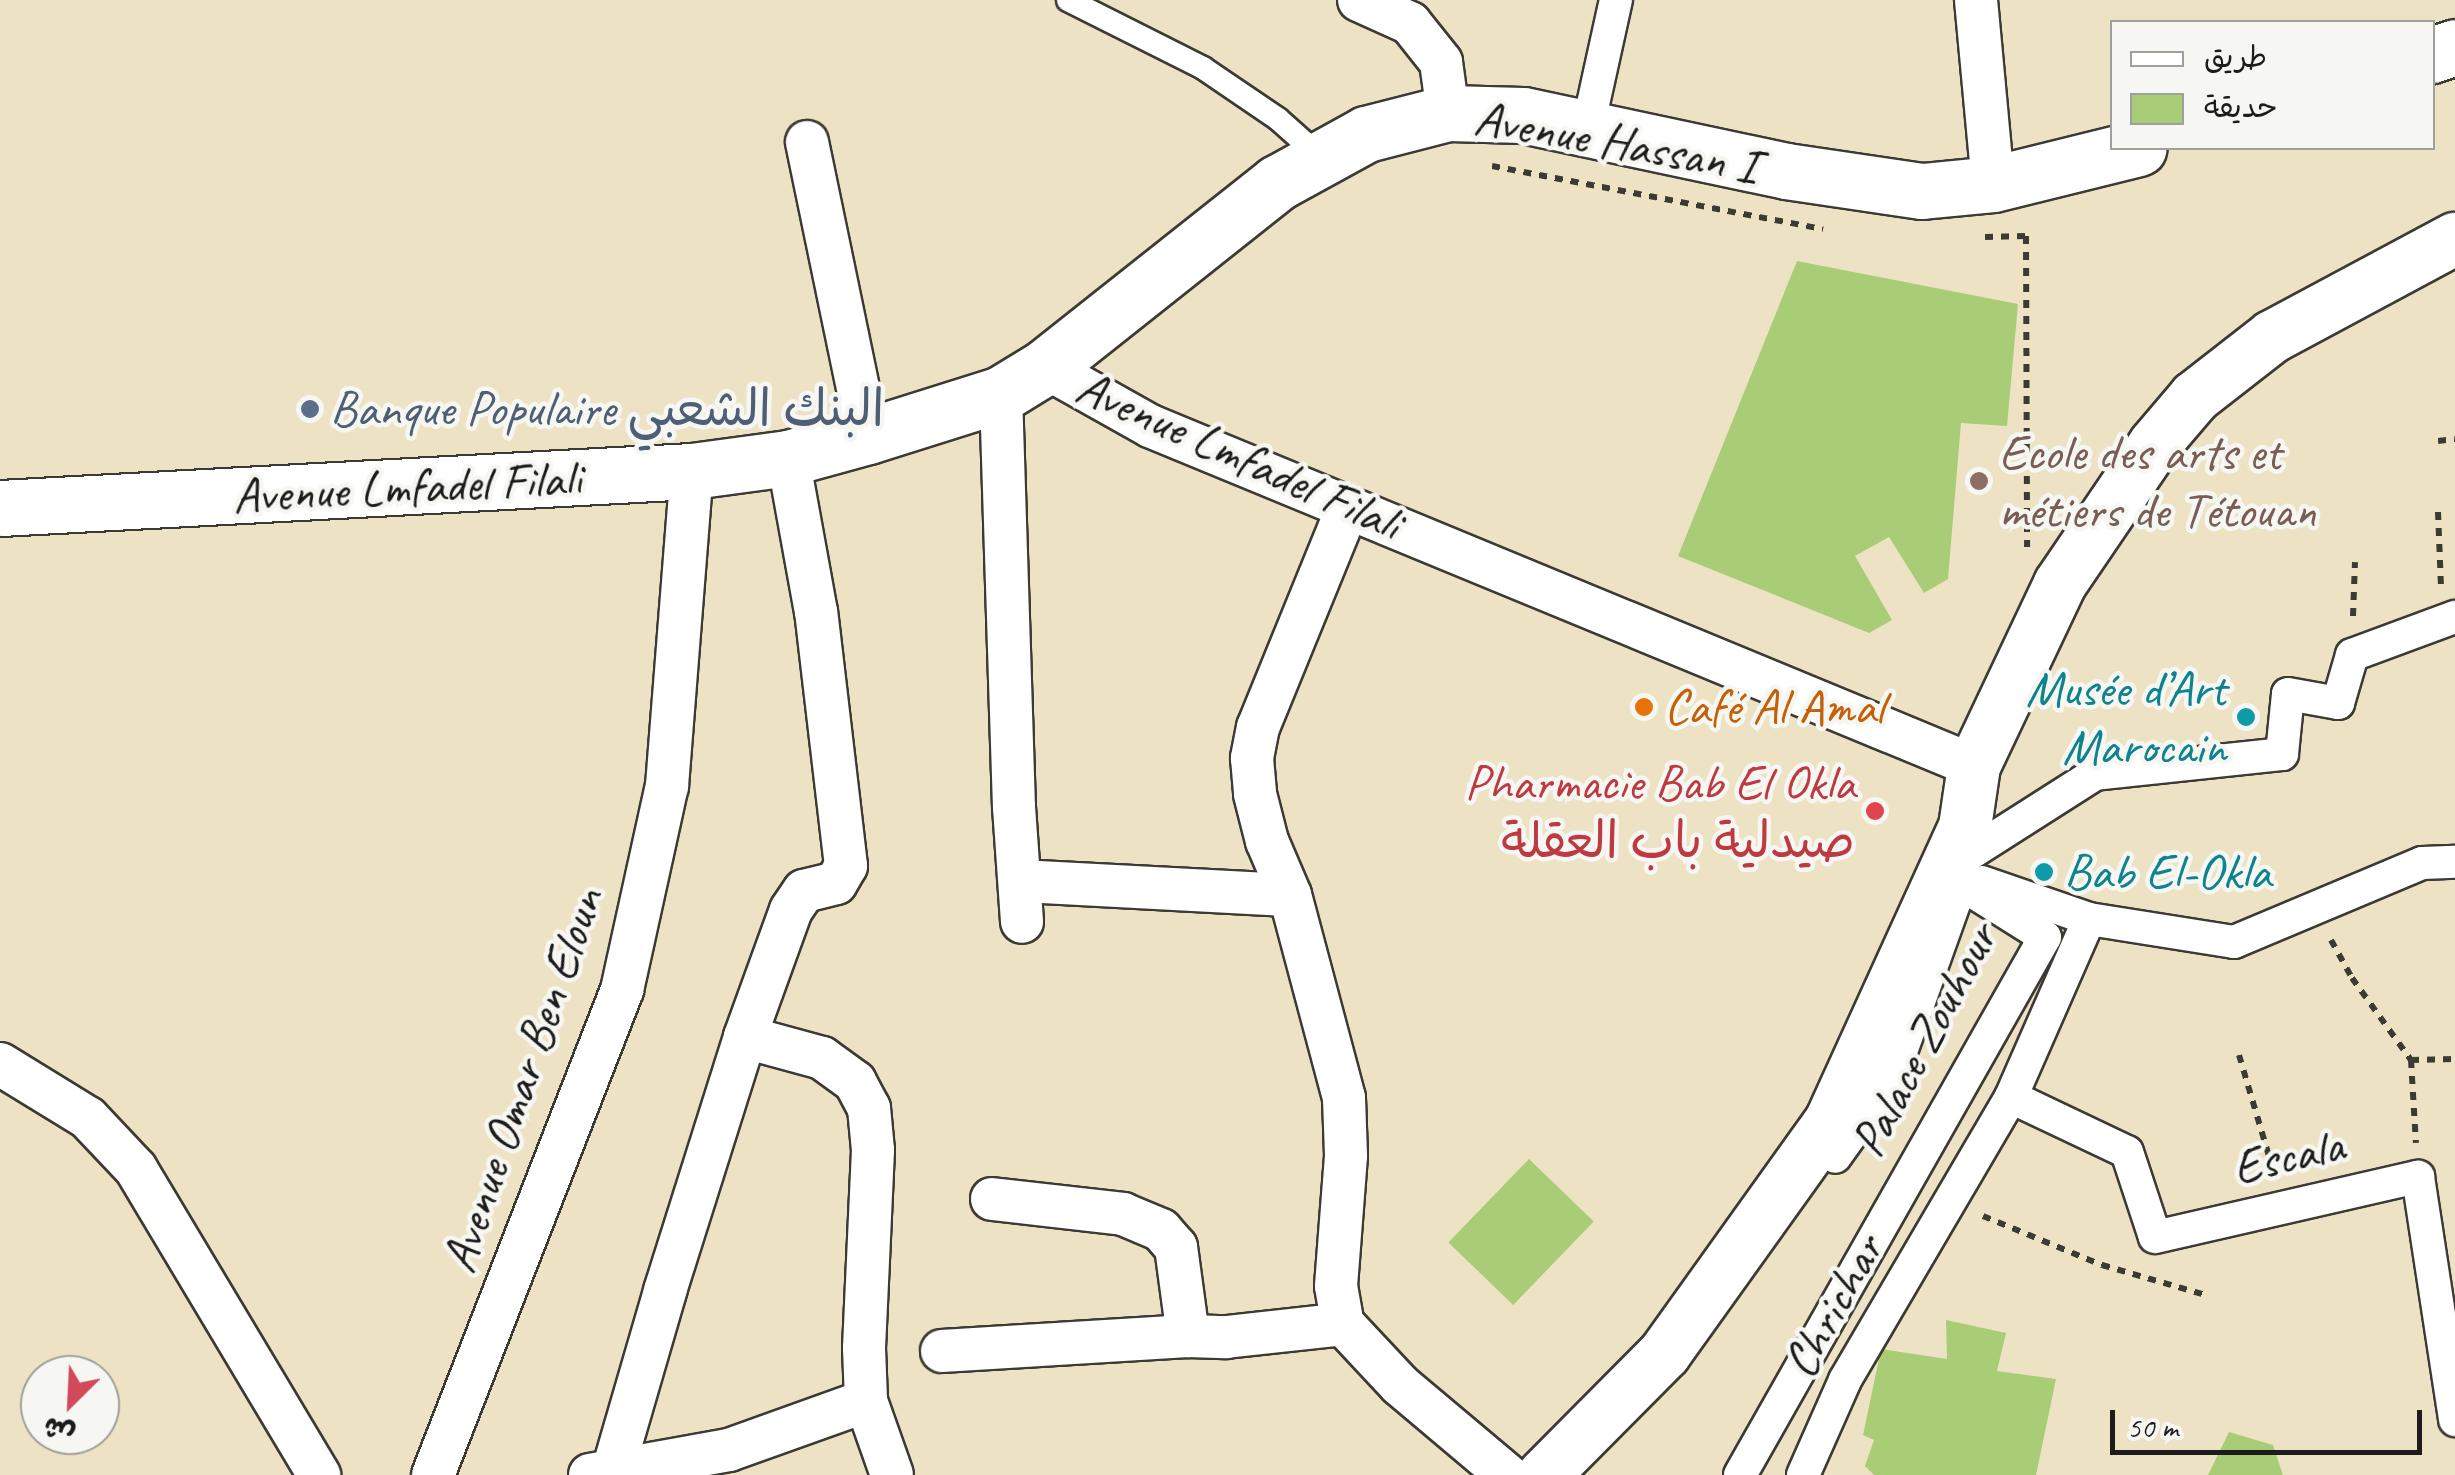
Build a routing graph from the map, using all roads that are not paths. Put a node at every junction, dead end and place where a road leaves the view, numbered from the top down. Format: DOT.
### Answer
graph roads {
  1 [pos="1068,0"];
  2 [pos="1358,0"];
  3 [pos="1616,0"];
  4 [pos="1976,0"];
  5 [pos="1448,113"];
  6 [pos="1588,127"];
  7 [pos="807,142"];
  8 [pos="2131,150"];
  9 [pos="1322,158"];
  10 [pos="1993,184"];
  11 [pos="2455,240"];
  12 [pos="1024,381"];
  13 [pos="868,436"];
  14 [pos="788,458"];
  15 [pos="692,471"];
  16 [pos="1348,507"];
  17 [pos="0,508"];
  18 [pos="2449,618"];
  19 [pos="1974,766"];
  20 [pos="2455,862"];
  21 [pos="1945,870"];
  22 [pos="1290,895"];
  23 [pos="2088,919"];
  24 [pos="746,1036"];
  25 [pos="0,1064"];
  26 [pos="2011,1097"];
  27 [pos="992,1199"];
  28 [pos="1343,1324"];
  29 [pos="1188,1336"];
  30 [pos="942,1351"];
  31 [pos="866,1401"];
  32 [pos="2455,1420"];
  33 [pos="612,1474"];
  34 [pos="319,1475"];
  35 [pos="432,1475"];
  36 [pos="589,1475"];
  37 [pos="892,1475"];
  38 [pos="1506,1475"];
  39 [pos="1544,1475"];
  40 [pos="1578,1475"];
  41 [pos="1740,1475"];
  42 [pos="1803,1475"];
  1 -- 9 [label="lane"];
  2 -- 5 [label="street"];
  3 -- 6 [label="street"];
  4 -- 10 [label="street"];
  5 -- 6 [label="main road, Avenue Hassan I"];
  5 -- 9 [label="main road, Avenue Hassan I"];
  6 -- 10 [label="main road, Avenue Hassan I"];
  7 -- 13 [label="street"];
  8 -- 10 [label="main road, Avenue Hassan I"];
  9 -- 12 [label="main road, Avenue Hassan I"];
  11 -- 19 [label="street"];
  12 -- 13 [label="main road, Avenue Lmfadel Filali"];
  12 -- 16 [label="street, Avenue Lmfadel Filali"];
  12 -- 22 [label="street"];
  13 -- 14 [label="main road, Avenue Lmfadel Filali"];
  14 -- 15 [label="main road, Avenue Lmfadel Filali"];
  14 -- 24 [label="street"];
  15 -- 17 [label="main road, Avenue Lmfadel Filali"];
  15 -- 35 [label="street, Avenue Omar Ben Eloun"];
  16 -- 19 [label="street, Avenue Lmfadel Filali"];
  16 -- 22 [label="street"];
  18 -- 21 [label="street"];
  19 -- 21 [label="street"];
  20 -- 23 [label="street"];
  21 -- 23 [label="street"];
  21 -- 39 [label="street"];
  22 -- 28 [label="street"];
  23 -- 26 [label="street, Chrichar"];
  24 -- 31 [label="street"];
  24 -- 33 [label="street"];
  25 -- 34 [label="street"];
  26 -- 32 [label="street, Escala"];
  26 -- 42 [label="street, Chrichar"];
  27 -- 29 [label="street"];
  28 -- 29 [label="street"];
  28 -- 38 [label="street"];
  29 -- 30 [label="street"];
  31 -- 33 [label="street"];
  31 -- 37 [label="street"];
  33 -- 36 [label="street"];
  40 -- 41 [label="street, Palace Zouhour"];
}
